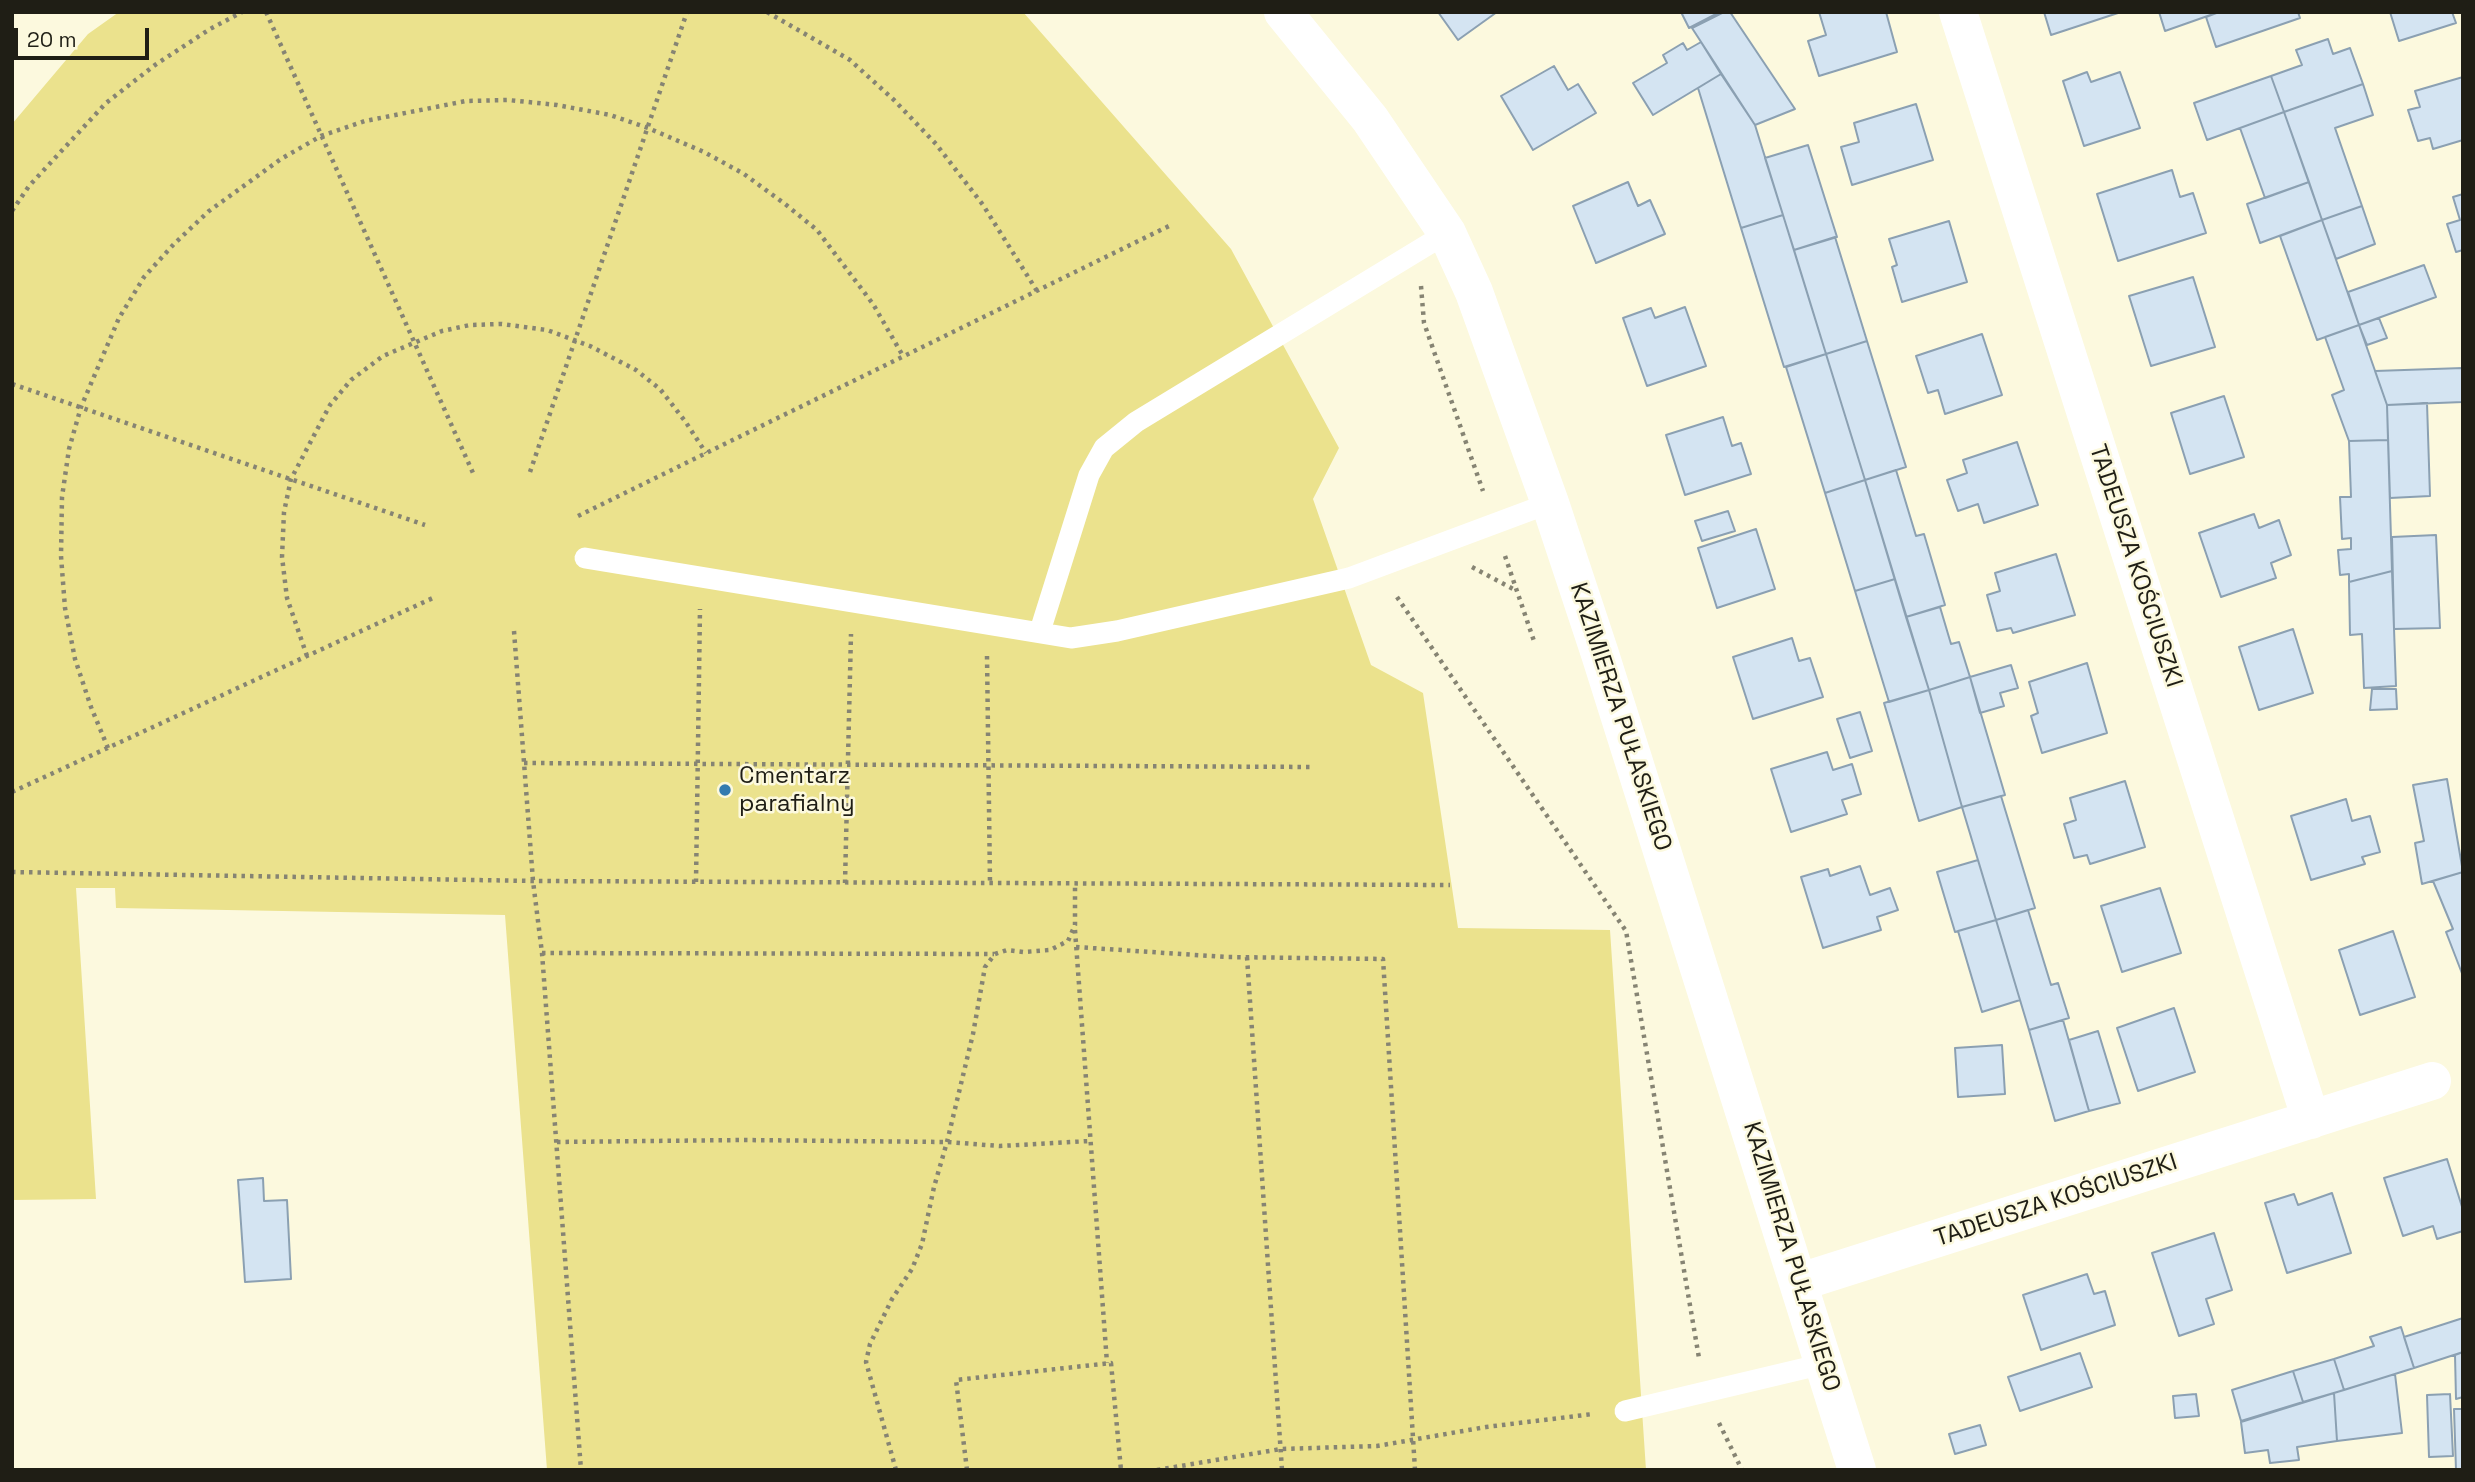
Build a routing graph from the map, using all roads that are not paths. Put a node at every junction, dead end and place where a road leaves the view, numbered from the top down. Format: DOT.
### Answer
graph roads {
  1 [pos="1283,12"];
  2 [pos="1958,12"];
  3 [pos="1433,242"];
  4 [pos="1550,503"];
  5 [pos="585,558"];
  6 [pos="1040,631"];
  7 [pos="2432,1082"];
  8 [pos="2311,1121"];
  9 [pos="1800,1282"];
  10 [pos="1823,1364"];
  11 [pos="1625,1411"];
  12 [pos="1857,1470"];
  1 -- 3 [label="street, KAZIMIERZA PUŁASKIEGO"];
  2 -- 8 [label="street, TADEUSZA KOŚCIUSZKI"];
  3 -- 4 [label="street, KAZIMIERZA PUŁASKIEGO"];
  3 -- 6 [label="lane"];
  4 -- 6 [label="lane"];
  4 -- 9 [label="street, KAZIMIERZA PUŁASKIEGO"];
  5 -- 6 [label="lane"];
  7 -- 8 [label="street, TADEUSZA KOŚCIUSZKI"];
  8 -- 9 [label="street, TADEUSZA KOŚCIUSZKI"];
  9 -- 10 [label="street, KAZIMIERZA PUŁASKIEGO"];
  10 -- 11 [label="lane"];
  10 -- 12 [label="street, KAZIMIERZA PUŁASKIEGO"];
}
